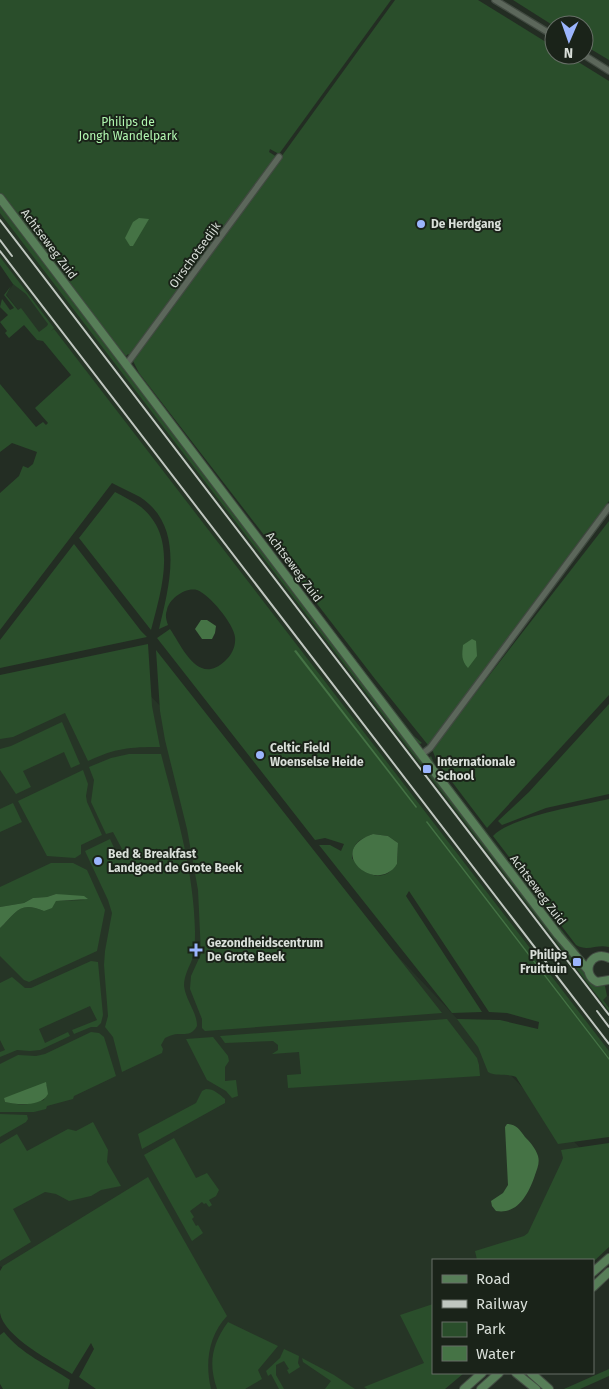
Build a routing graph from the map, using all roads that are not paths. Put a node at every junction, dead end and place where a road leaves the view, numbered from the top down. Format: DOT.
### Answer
graph roads {
  1 [pos="495,0"];
  2 [pos="544,30"];
  3 [pos="594,61"];
  4 [pos="609,70"];
  5 [pos="279,157"];
  6 [pos="0,198"];
  7 [pos="126,365"];
  8 [pos="609,507"];
  9 [pos="422,754"];
  10 [pos="570,949"];
  11 [pos="595,957"];
  12 [pos="609,957"];
  13 [pos="588,970"];
  14 [pos="608,982"];
  15 [pos="609,1258"];
  16 [pos="594,1271"];
  17 [pos="609,1272"];
  18 [pos="594,1286"];
  19 [pos="481,1374"];
  20 [pos="497,1374"];
  21 [pos="517,1374"];
  22 [pos="532,1374"];
  23 [pos="464,1389"];
  24 [pos="481,1389"];
  25 [pos="536,1389"];
  26 [pos="549,1389"];
  1 -- 2 [label="street"];
  3 -- 4 [label="street"];
  5 -- 7 [label="street, Oirschotsedijk"];
  6 -- 7 [label="street, Achtseweg Zuid"];
  7 -- 9 [label="street, Achtseweg Zuid"];
  8 -- 9 [label="street"];
  9 -- 10 [label="street, Achtseweg Zuid"];
  10 -- 11 [label="street"];
  10 -- 13 [label="street, Achtseweg Zuid"];
  11 -- 12 [label="street"];
  11 -- 13 [label="street"];
  13 -- 14 [label="street, Achtseweg Zuid"];
  15 -- 16 [label="street"];
  17 -- 18 [label="street"];
  19 -- 23 [label="street"];
  20 -- 24 [label="street"];
  21 -- 25 [label="street"];
  22 -- 26 [label="street"];
}
